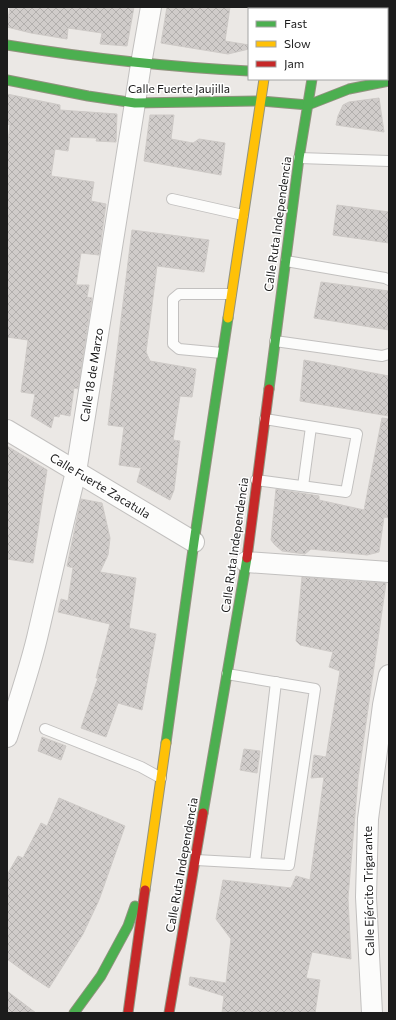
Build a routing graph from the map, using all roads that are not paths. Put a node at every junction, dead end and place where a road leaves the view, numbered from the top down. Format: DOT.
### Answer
graph roads {
  1 [pos="151,7"];
  2 [pos="7,45"];
  3 [pos="141,64"];
  4 [pos="248,71"];
  5 [pos="7,80"];
  6 [pos="264,80"];
  7 [pos="313,80"];
  8 [pos="389,81"];
  9 [pos="334,85"];
  10 [pos="349,89"];
  11 [pos="261,101"];
  12 [pos="135,103"];
  13 [pos="308,105"];
  14 [pos="299,158"];
  15 [pos="389,161"];
  16 [pos="172,199"];
  17 [pos="243,215"];
  18 [pos="286,261"];
  19 [pos="389,280"];
  20 [pos="231,294"];
  21 [pos="275,341"];
  22 [pos="222,353"];
  23 [pos="389,354"];
  24 [pos="265,419"];
  25 [pos="311,426"];
  26 [pos="7,430"];
  27 [pos="76,472"];
  28 [pos="256,480"];
  29 [pos="303,486"];
  30 [pos="194,542"];
  31 [pos="246,562"];
  32 [pos="389,572"];
  33 [pos="227,674"];
  34 [pos="389,674"];
  35 [pos="276,682"];
  36 [pos="45,729"];
  37 [pos="7,737"];
  38 [pos="161,778"];
  39 [pos="196,860"];
  40 [pos="255,863"];
  41 [pos="149,865"];
  42 [pos="74,1013"];
  43 [pos="128,1013"];
  44 [pos="169,1013"];
  45 [pos="372,1013"];
  1 -- 3 [label="street, Calle 18 de Marzo"];
  2 -- 3 [label="main road, Calle Fuerte Jaujilla"];
  3 -- 4 [label="main road, Calle Fuerte Jaujilla"];
  3 -- 12 [label="street, Calle 18 de Marzo"];
  5 -- 12 [label="main road, Calle Fuerte Jaujilla"];
  6 -- 11 [label="main road"];
  7 -- 13 [label="main road, Calle Ruta Independencia"];
  8 -- 10 [label="main road, Calle Fuerte Jaujilla"];
  9 -- 10 [label="main road, Calle Fuerte Jaujilla"];
  10 -- 13 [label="main road, Calle Fuerte Jaujilla"];
  11 -- 12 [label="main road, Calle Fuerte Jaujilla"];
  11 -- 13 [label="main road, Calle Fuerte Jaujilla"];
  11 -- 17 [label="main road"];
  12 -- 27 [label="street, Calle 18 de Marzo"];
  13 -- 14 [label="main road, Calle Ruta Independencia"];
  14 -- 15 [label="lane"];
  14 -- 18 [label="main road, Calle Ruta Independencia"];
  16 -- 17 [label="lane"];
  17 -- 20 [label="main road"];
  18 -- 19 [label="lane"];
  18 -- 21 [label="main road, Calle Ruta Independencia"];
  20 -- 22 [label="main road"];
  20 -- 22 [label="lane"];
  21 -- 23 [label="lane"];
  21 -- 24 [label="main road, Calle Ruta Independencia"];
  22 -- 30 [label="main road"];
  24 -- 25 [label="lane"];
  24 -- 28 [label="main road, Calle Ruta Independencia"];
  25 -- 29 [label="lane"];
  25 -- 29 [label="lane"];
  26 -- 27 [label="street, Calle Fuerte Zacatula"];
  27 -- 30 [label="street, Calle Fuerte Zacatula"];
  27 -- 37 [label="street, Calle 18 de Marzo"];
  28 -- 29 [label="lane"];
  28 -- 31 [label="main road, Calle Ruta Independencia"];
  30 -- 38 [label="main road"];
  31 -- 32 [label="street"];
  31 -- 33 [label="main road, Calle Ruta Independencia"];
  33 -- 35 [label="lane"];
  33 -- 39 [label="main road, Calle Ruta Independencia"];
  34 -- 45 [label="street, Calle Ejército Trigarante"];
  35 -- 40 [label="lane"];
  35 -- 40 [label="lane"];
  36 -- 38 [label="lane"];
  38 -- 41 [label="main road"];
  39 -- 40 [label="lane"];
  39 -- 44 [label="main road, Calle Ruta Independencia"];
  41 -- 42 [label="main road"];
  41 -- 43 [label="main road"];
}
